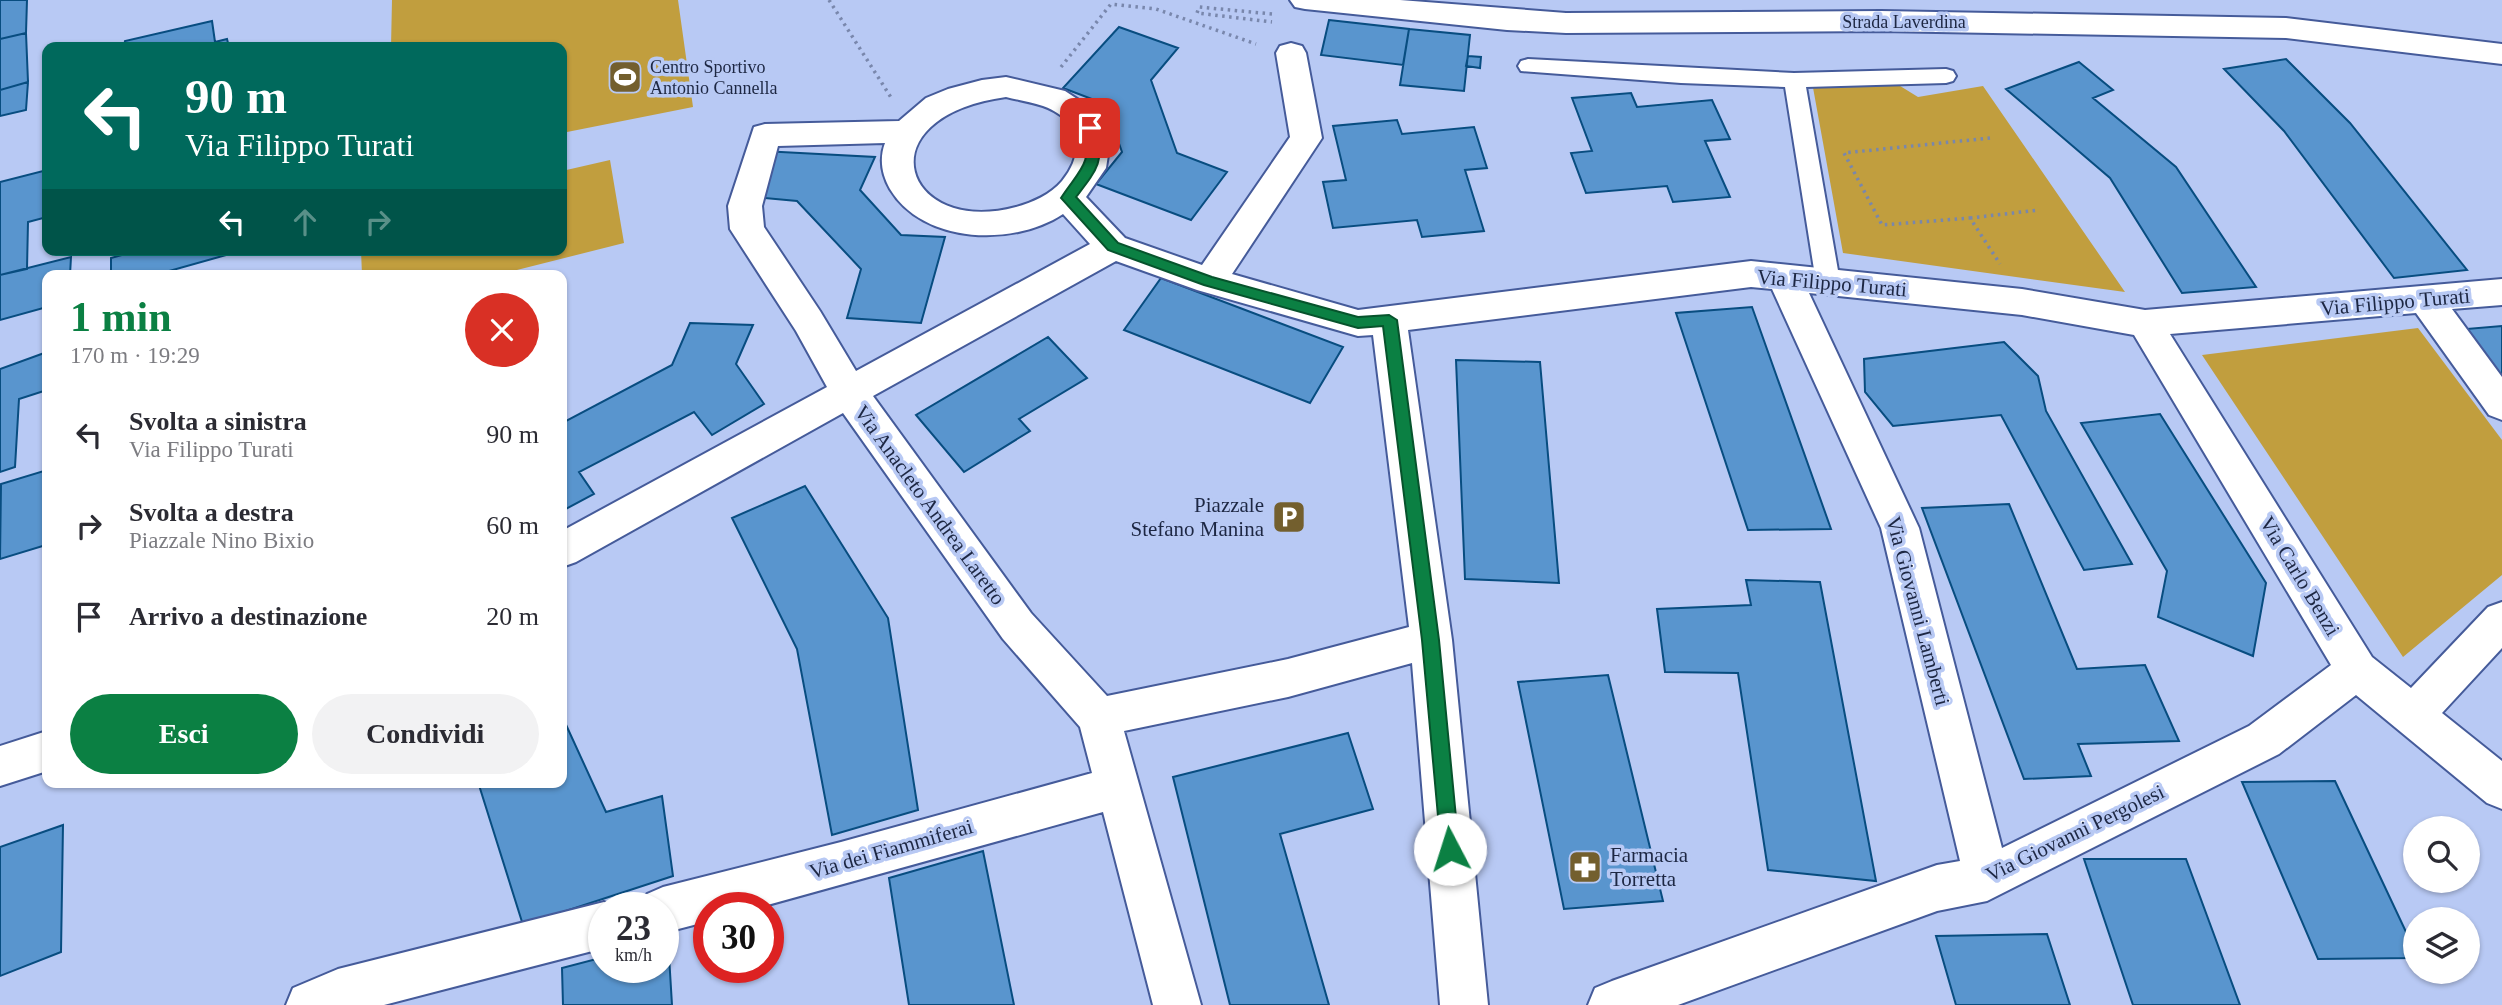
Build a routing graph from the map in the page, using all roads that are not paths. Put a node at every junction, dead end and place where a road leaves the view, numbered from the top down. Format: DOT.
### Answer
graph roads {
  1 [pos="1294,8"];
  2 [pos="2000,11"];
  3 [pos="1286,53"];
  4 [pos="2502,54"];
  5 [pos="1528,66"];
  6 [pos="1946,76"];
  7 [pos="1794,79"];
  8 [pos="917,122"];
  9 [pos="1068,198"];
  10 [pos="1113,247"];
  11 [pos="1783,278"];
  12 [pos="1209,281"];
  13 [pos="1828,282"];
  14 [pos="2502,292"];
  15 [pos="2425,299"];
  16 [pos="1389,320"];
  17 [pos="2145,323"];
  18 [pos="849,392"];
  19 [pos="2502,405"];
  20 [pos="567,547"];
  21 [pos="2502,620"];
  22 [pos="1431,640"];
  23 [pos="2357,670"];
  24 [pos="2412,716"];
  25 [pos="1099,717"];
  26 [pos="42,753"];
  27 [pos="0,766"];
  28 [pos="1119,786"];
  29 [pos="2502,788"];
  30 [pos="1987,879"];
  31 [pos="679,906"];
  32 [pos="588,929"];
  33 [pos="310,1005"];
  34 [pos="1177,1005"];
  35 [pos="1464,1005"];
  36 [pos="1612,1005"];
  1 -- 2 [label="street, Strada Laverdina"];
  2 -- 4 [label="street, Strada Laverdina"];
  3 -- 12 [label="street"];
  5 -- 7 [label="lane"];
  6 -- 7 [label="lane"];
  7 -- 13 [label="lane"];
  8 -- 9 [label="street"];
  8 -- 9 [label="street"];
  8 -- 18 [label="street, Via Anacleto Andrea Laretto"];
  9 -- 10 [label="street, Via Filippo Turati"];
  10 -- 12 [label="street, Via Filippo Turati"];
  10 -- 18 [label="street"];
  11 -- 13 [label="street, Via Filippo Turati"];
  11 -- 16 [label="street, Via Filippo Turati"];
  11 -- 30 [label="street, Via Giovanni Lamberti"];
  12 -- 16 [label="street, Via Filippo Turati"];
  13 -- 17 [label="street, Via Filippo Turati"];
  14 -- 15 [label="street, Via Filippo Turati"];
  15 -- 17 [label="street, Via Filippo Turati"];
  15 -- 19 [label="street"];
  16 -- 22 [label="street"];
  17 -- 23 [label="street, Via Carlo Benzi"];
  18 -- 20 [label="street"];
  18 -- 25 [label="street, Via Anacleto Andrea Laretto"];
  21 -- 24 [label="street"];
  22 -- 25 [label="street"];
  22 -- 35 [label="street"];
  23 -- 24 [label="street, Via Carlo Benzi"];
  23 -- 30 [label="street, Via Giovanni Pergolesi"];
  24 -- 29 [label="street, Via Carlo Benzi"];
  25 -- 28 [label="street, Via Anacleto Andrea Laretto"];
  26 -- 27 [label="street"];
  28 -- 31 [label="street, Via dei Fiammiferai"];
  28 -- 34 [label="street, Via Anacleto Andrea Laretto"];
  30 -- 36 [label="street, Via Giovanni Pergolesi"];
  32 -- 33 [label="street"];
}
